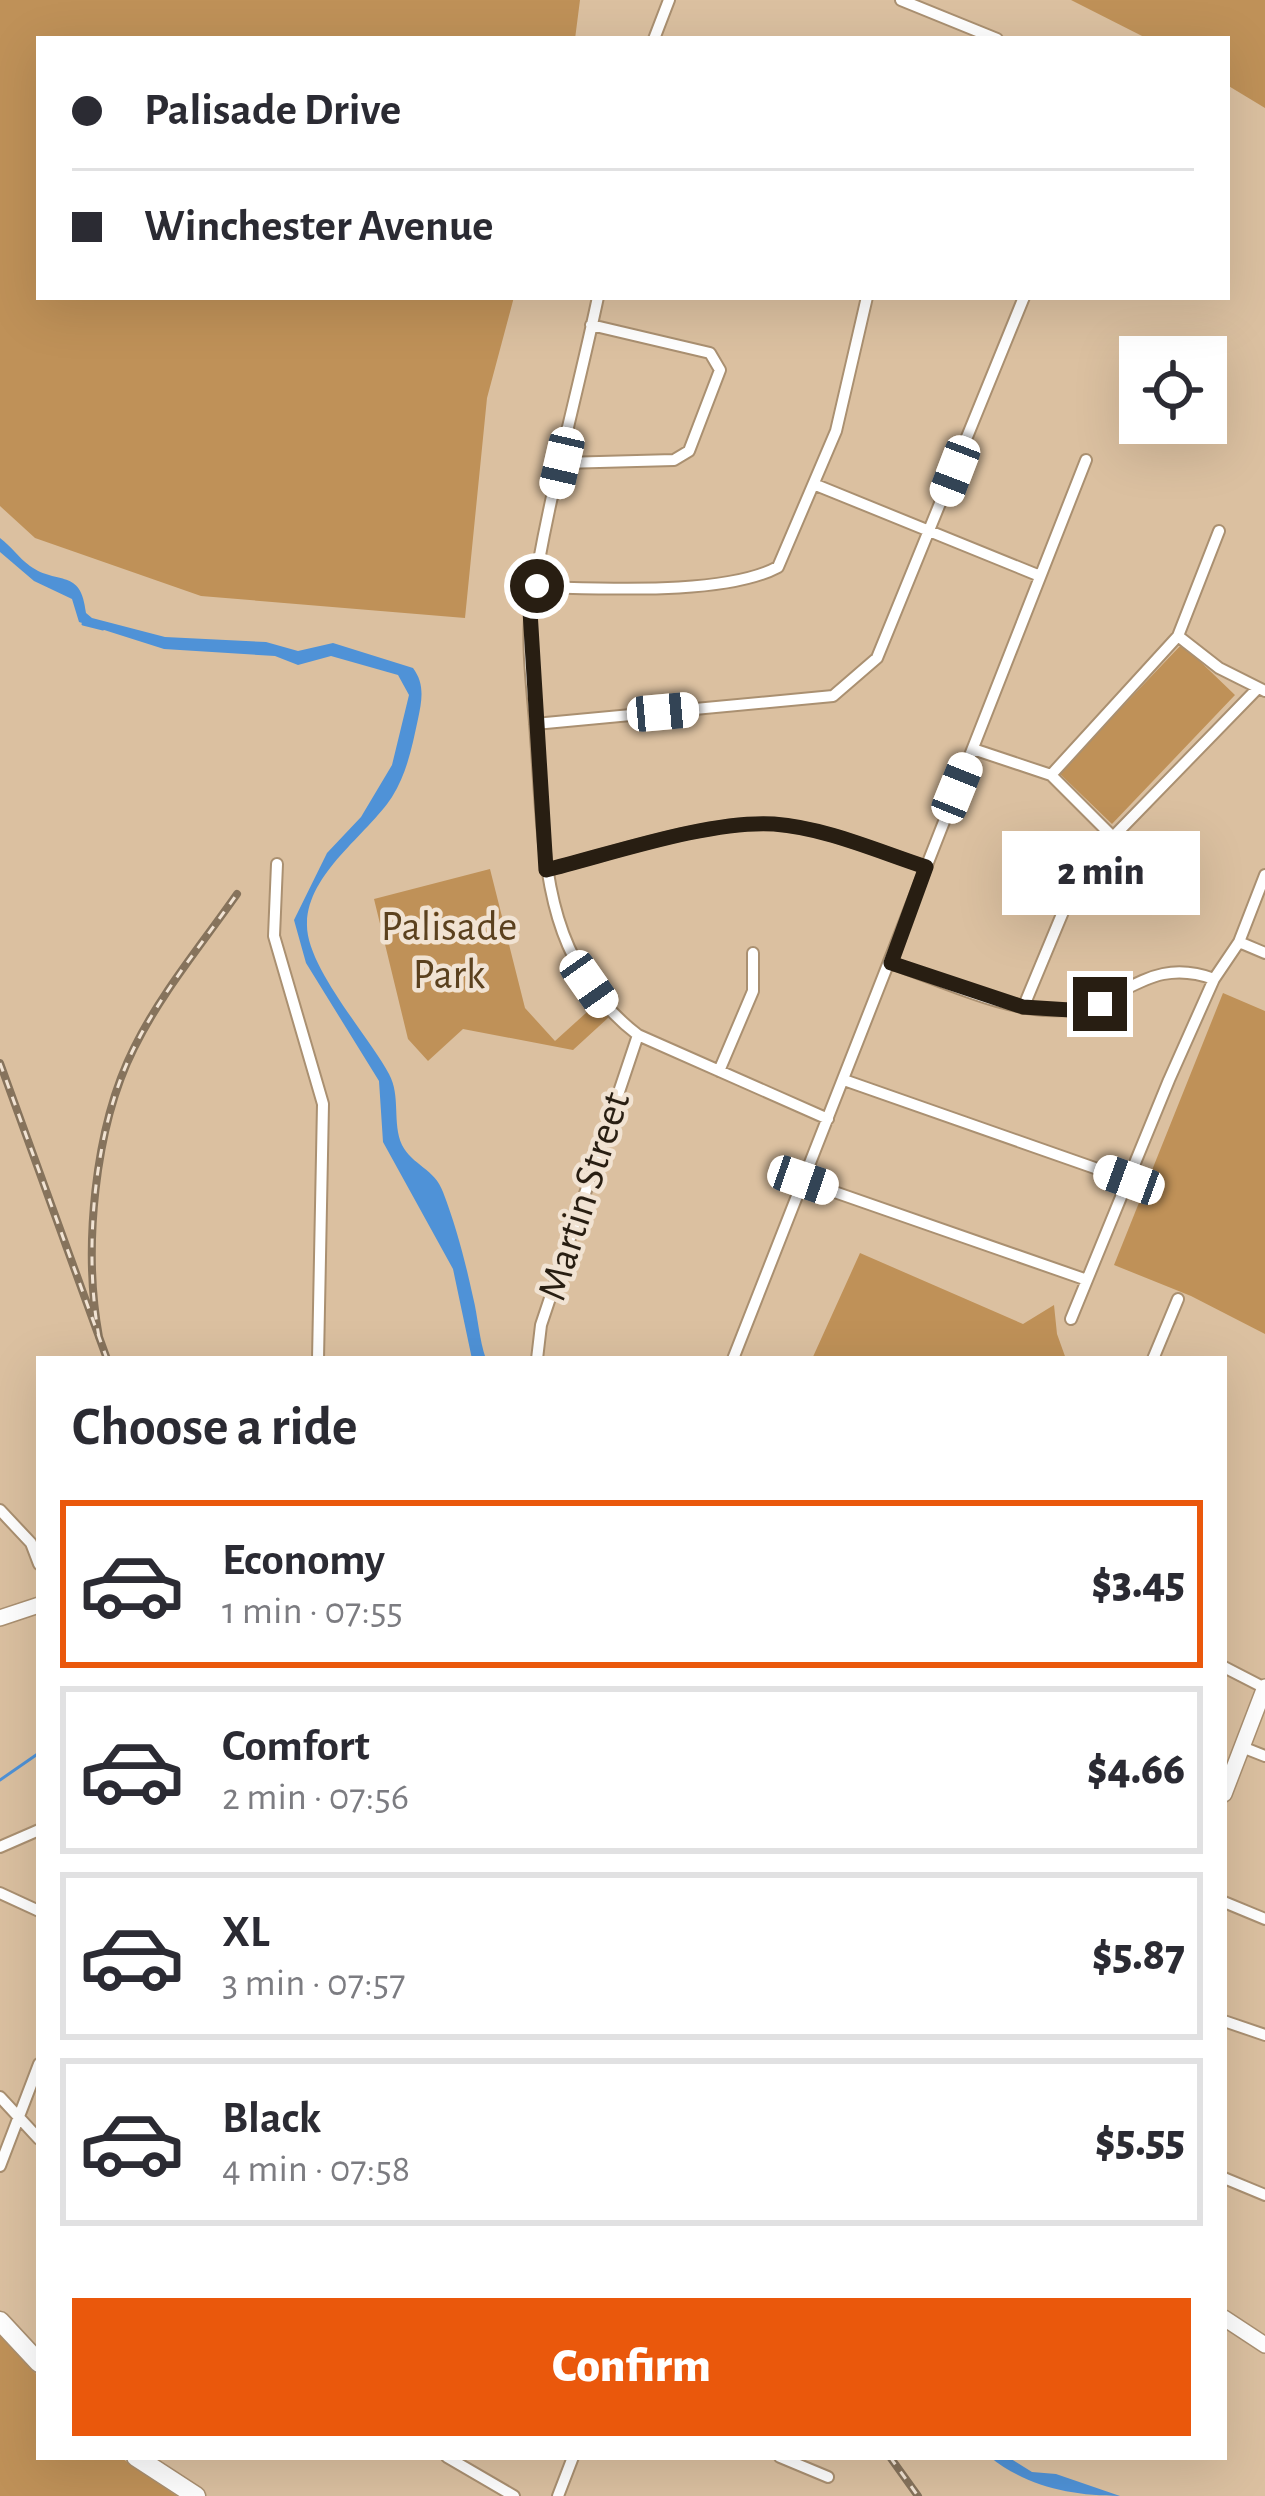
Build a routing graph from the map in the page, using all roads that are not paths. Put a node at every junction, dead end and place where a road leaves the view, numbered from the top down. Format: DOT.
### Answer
graph roads {
  1 [pos="669,0"];
  2 [pos="901,0"];
  3 [pos="655,36"];
  4 [pos="991,36"];
  5 [pos="597,300"];
  6 [pos="866,300"];
  7 [pos="1023,300"];
  8 [pos="590,325"];
  9 [pos="1086,460"];
  10 [pos="562,463"];
  11 [pos="816,485"];
  12 [pos="930,531"];
  13 [pos="1219,531"];
  14 [pos="1040,576"];
  15 [pos="537,586"];
  16 [pos="1178,636"];
  17 [pos="1260,690"];
  18 [pos="536,724"];
  19 [pos="973,749"];
  20 [pos="1051,775"];
  21 [pos="1113,838"];
  22 [pos="277,864"];
  23 [pos="926,867"];
  24 [pos="546,870"];
  25 [pos="1265,875"];
  26 [pos="1238,942"];
  27 [pos="753,953"];
  28 [pos="1265,953"];
  29 [pos="891,963"];
  30 [pos="1214,980"];
  31 [pos="1023,1007"];
  32 [pos="638,1035"];
  33 [pos="719,1071"];
  34 [pos="844,1080"];
  35 [pos="828,1119"];
  36 [pos="803,1180"];
  37 [pos="1129,1180"];
  38 [pos="1087,1280"];
  39 [pos="1178,1299"];
  40 [pos="1071,1319"];
  41 [pos="318,1356"];
  42 [pos="537,1356"];
  43 [pos="734,1356"];
  44 [pos="1154,1356"];
  45 [pos="0,1510"];
  46 [pos="36,1556"];
  47 [pos="36,1606"];
  48 [pos="0,1618"];
  49 [pos="1227,1669"];
  50 [pos="1265,1688"];
  51 [pos="1242,1747"];
  52 [pos="1265,1756"];
  53 [pos="1227,1786"];
  54 [pos="36,1831"];
  55 [pos="0,1847"];
  56 [pos="0,1893"];
  57 [pos="1227,1903"];
  58 [pos="36,1910"];
  59 [pos="1265,1919"];
  60 [pos="1227,2021"];
  61 [pos="1265,2035"];
  62 [pos="36,2072"];
  63 [pos="0,2097"];
  64 [pos="19,2118"];
  65 [pos="36,2136"];
  66 [pos="0,2166"];
  67 [pos="1227,2179"];
  68 [pos="1265,2195"];
  69 [pos="0,2320"];
  70 [pos="1227,2320"];
  71 [pos="1265,2345"];
  72 [pos="36,2360"];
  73 [pos="141,2460"];
  74 [pos="452,2460"];
  75 [pos="572,2460"];
  76 [pos="787,2460"];
  77 [pos="828,2477"];
  78 [pos="196,2496"];
  79 [pos="514,2496"];
  80 [pos="558,2496"];
  1 -- 3 [label="street"];
  2 -- 4 [label="street"];
  5 -- 8 [label="street"];
  6 -- 11 [label="street"];
  7 -- 12 [label="street"];
  8 -- 10 [label="street"];
  8 -- 10 [label="street"];
  9 -- 14 [label="street"];
  10 -- 15 [label="street"];
  11 -- 12 [label="street"];
  11 -- 15 [label="street"];
  12 -- 14 [label="street"];
  12 -- 18 [label="street"];
  13 -- 16 [label="street"];
  14 -- 19 [label="street"];
  15 -- 18 [label="street"];
  16 -- 17 [label="street"];
  16 -- 20 [label="street"];
  17 -- 21 [label="street"];
  18 -- 24 [label="street"];
  19 -- 20 [label="street"];
  19 -- 23 [label="street"];
  20 -- 21 [label="street"];
  21 -- 31 [label="street"];
  22 -- 41 [label="street"];
  23 -- 24 [label="street"];
  23 -- 29 [label="street"];
  24 -- 32 [label="street"];
  25 -- 26 [label="street"];
  26 -- 28 [label="street"];
  26 -- 30 [label="street"];
  27 -- 33 [label="street"];
  29 -- 31 [label="street"];
  29 -- 34 [label="street"];
  30 -- 31 [label="street"];
  30 -- 37 [label="street"];
  32 -- 33 [label="street"];
  32 -- 42 [label="street, Martin Street"];
  33 -- 35 [label="street"];
  34 -- 35 [label="street"];
  34 -- 37 [label="street"];
  35 -- 36 [label="street"];
  36 -- 38 [label="street"];
  36 -- 43 [label="street"];
  37 -- 38 [label="street"];
  38 -- 40 [label="street"];
  39 -- 44 [label="street"];
  45 -- 46 [label="street"];
  47 -- 48 [label="street"];
  49 -- 50 [label="street"];
  50 -- 51 [label="street"];
  51 -- 52 [label="street"];
  51 -- 53 [label="street"];
  54 -- 55 [label="street"];
  56 -- 58 [label="street"];
  57 -- 59 [label="street"];
  60 -- 61 [label="street"];
  62 -- 64 [label="street"];
  63 -- 64 [label="street"];
  64 -- 65 [label="street"];
  64 -- 66 [label="street"];
  67 -- 68 [label="street"];
  69 -- 72 [label="main road"];
  70 -- 71 [label="street"];
  73 -- 78 [label="main road"];
  74 -- 79 [label="street"];
  75 -- 80 [label="street"];
  76 -- 77 [label="street"];
}
